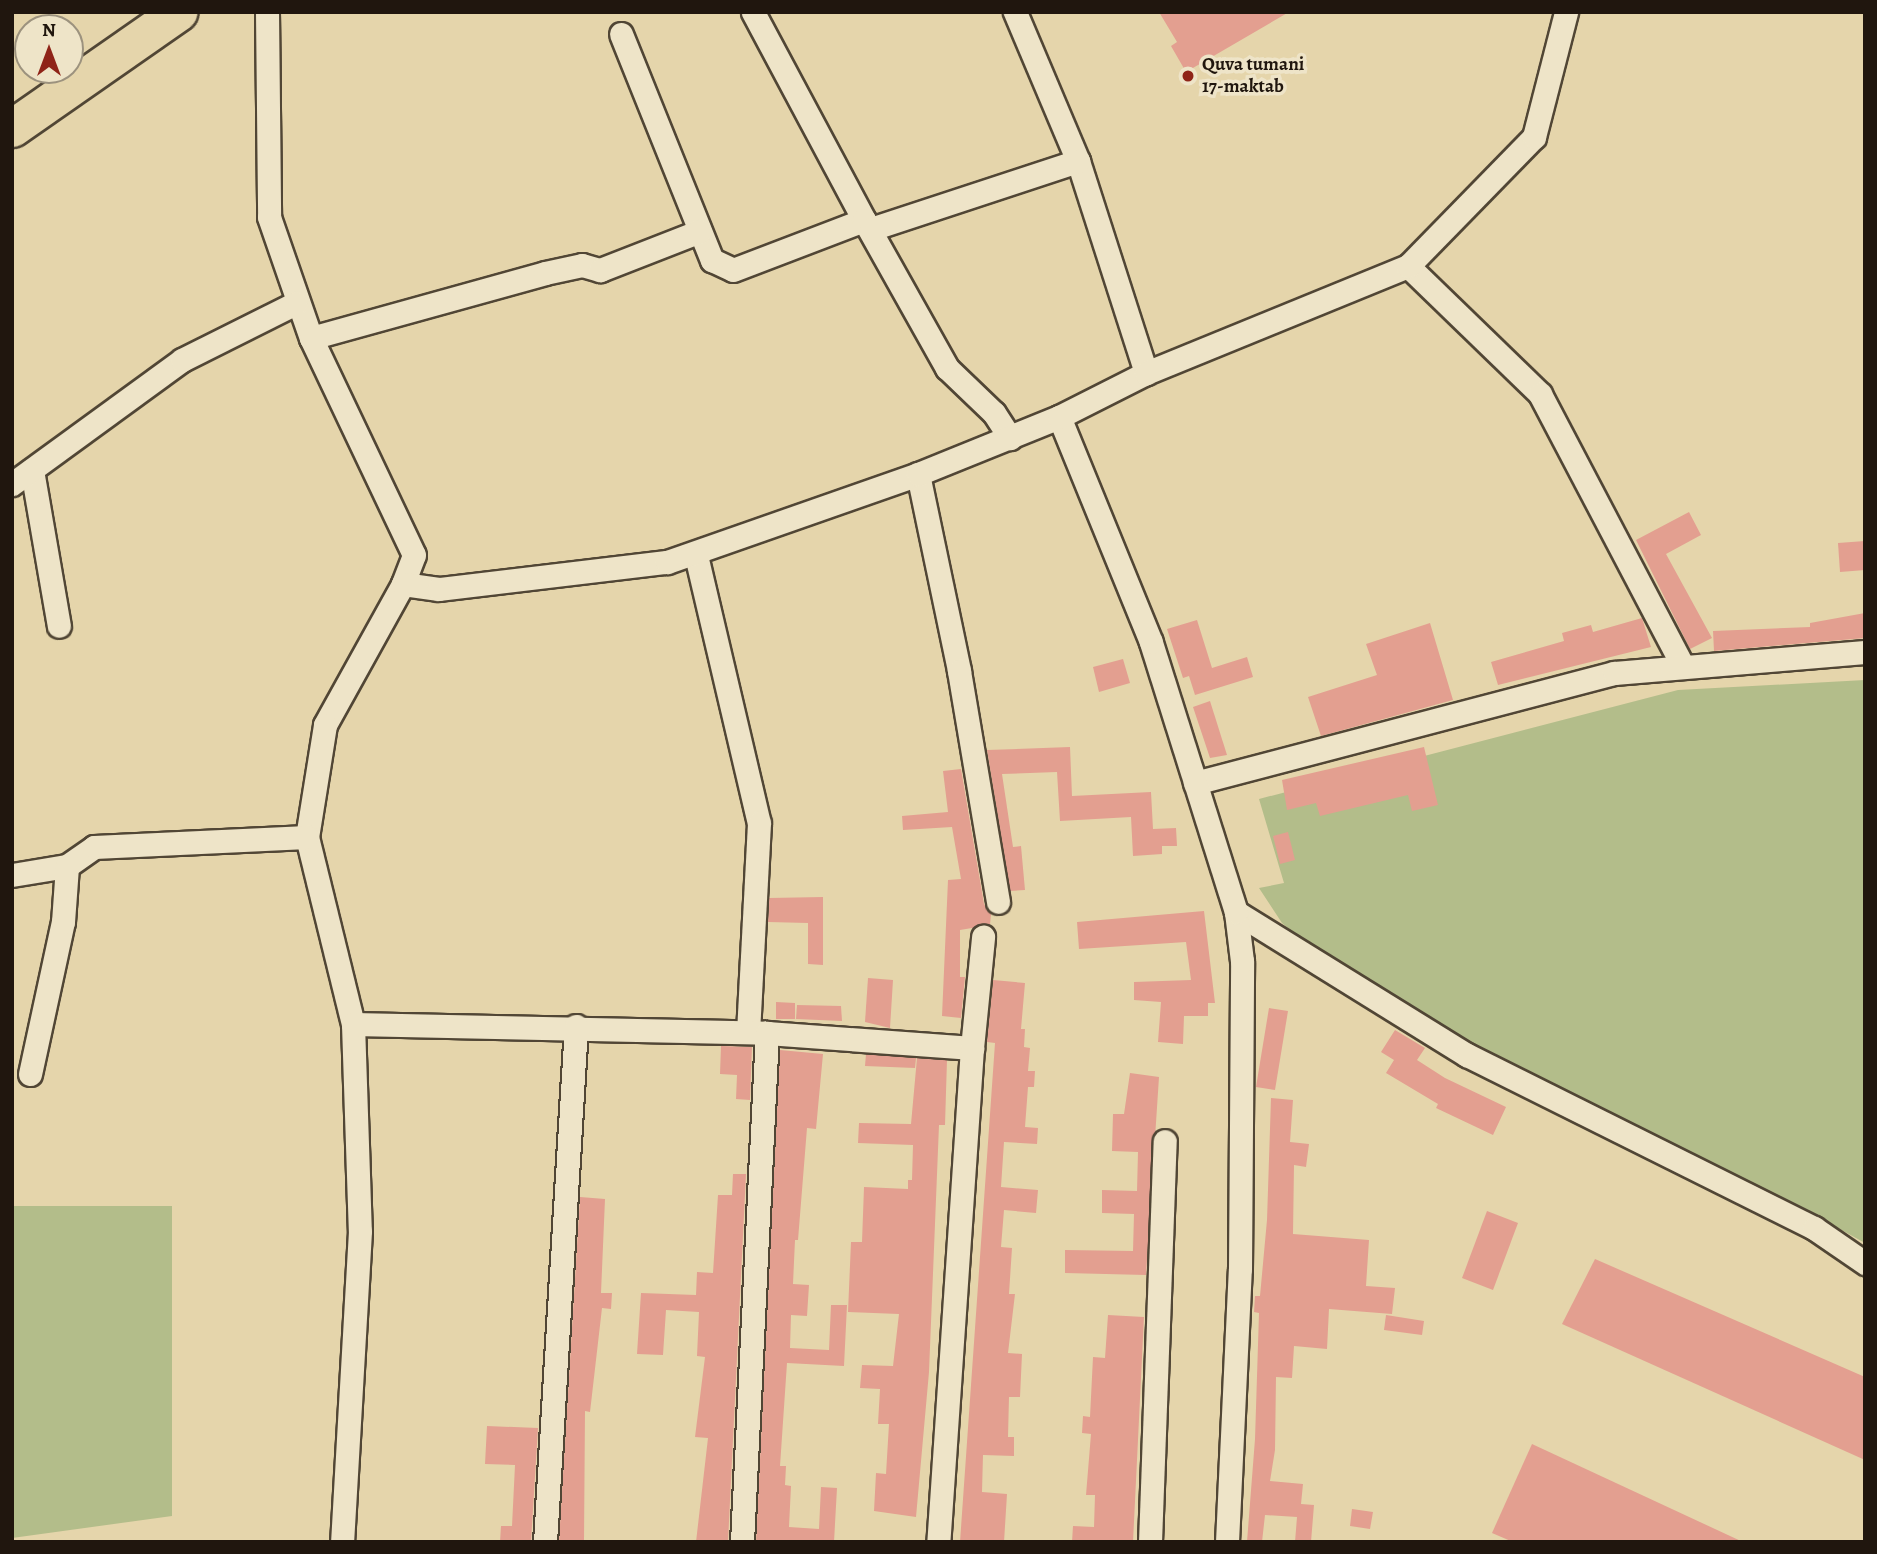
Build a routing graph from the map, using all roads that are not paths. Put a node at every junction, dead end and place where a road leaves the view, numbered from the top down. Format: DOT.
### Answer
graph roads {
  1 [pos="178,12"];
  2 [pos="267,12"];
  3 [pos="753,12"];
  4 [pos="1015,12"];
  5 [pos="1566,12"];
  6 [pos="621,34"];
  7 [pos="12,128"];
  8 [pos="1078,160"];
  9 [pos="867,224"];
  10 [pos="700,232"];
  11 [pos="1408,266"];
  12 [pos="296,303"];
  13 [pos="311,338"];
  14 [pos="1146,373"];
  15 [pos="1059,417"];
  16 [pos="1010,438"];
  17 [pos="32,470"];
  18 [pos="918,474"];
  19 [pos="12,484"];
  20 [pos="696,555"];
  21 [pos="403,584"];
  22 [pos="59,626"];
  23 [pos="1865,652"];
  24 [pos="1682,664"];
  25 [pos="1195,783"];
  26 [pos="307,836"];
  27 [pos="67,866"];
  28 [pos="12,875"];
  29 [pos="998,902"];
  30 [pos="1236,912"];
  31 [pos="983,937"];
  32 [pos="353,1024"];
  33 [pos="576,1026"];
  34 [pos="757,1033"];
  35 [pos="972,1048"];
  36 [pos="30,1074"];
  37 [pos="1165,1141"];
  38 [pos="1865,1263"];
  39 [pos="342,1542"];
  40 [pos="545,1542"];
  41 [pos="742,1542"];
  42 [pos="938,1542"];
  43 [pos="1150,1542"];
  44 [pos="1227,1542"];
  1 -- 7 [label="main road"];
  2 -- 12 [label="street"];
  3 -- 9 [label="street"];
  4 -- 8 [label="street"];
  5 -- 11 [label="street"];
  6 -- 10 [label="street"];
  8 -- 9 [label="street"];
  8 -- 14 [label="street"];
  9 -- 10 [label="street"];
  9 -- 16 [label="street"];
  10 -- 13 [label="street"];
  11 -- 14 [label="street"];
  11 -- 24 [label="street"];
  12 -- 13 [label="street"];
  12 -- 17 [label="street"];
  13 -- 21 [label="street"];
  14 -- 15 [label="street"];
  15 -- 16 [label="street"];
  15 -- 25 [label="street"];
  16 -- 18 [label="street"];
  17 -- 19 [label="street"];
  17 -- 22 [label="street"];
  18 -- 20 [label="street"];
  18 -- 29 [label="street"];
  20 -- 21 [label="street"];
  20 -- 34 [label="street"];
  21 -- 26 [label="street"];
  23 -- 24 [label="street"];
  24 -- 25 [label="street"];
  25 -- 30 [label="street"];
  26 -- 27 [label="street"];
  26 -- 32 [label="street"];
  27 -- 28 [label="street"];
  27 -- 36 [label="street"];
  30 -- 38 [label="street"];
  30 -- 44 [label="street"];
  31 -- 35 [label="street"];
  32 -- 33 [label="street"];
  32 -- 39 [label="street"];
  33 -- 34 [label="street"];
  33 -- 40 [label="street"];
  34 -- 35 [label="street"];
  34 -- 41 [label="street"];
  35 -- 42 [label="street"];
  37 -- 43 [label="street"];
}
